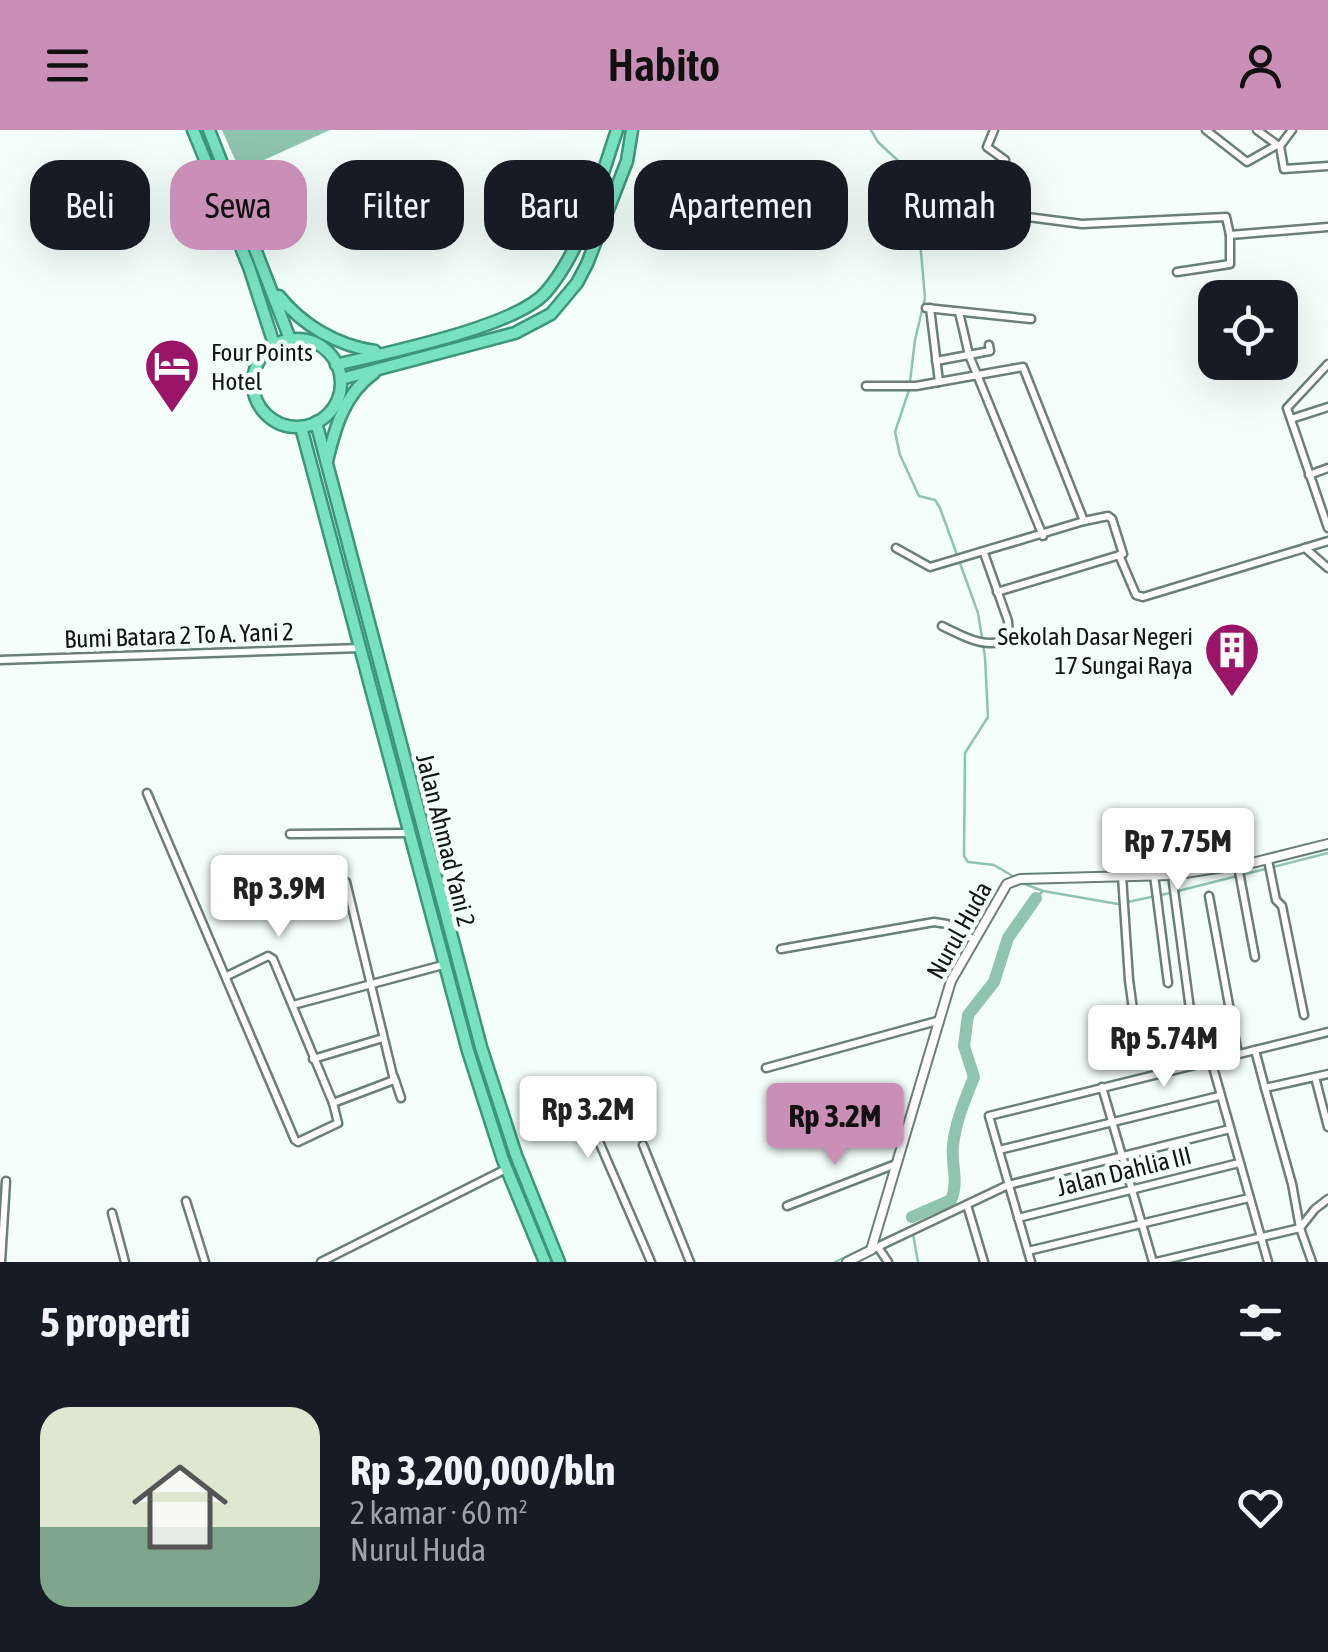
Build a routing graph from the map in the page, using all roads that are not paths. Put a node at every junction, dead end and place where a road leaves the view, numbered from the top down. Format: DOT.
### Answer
graph roads {
  1 [pos="193,130"];
  2 [pos="209,130"];
  3 [pos="618,130"];
  4 [pos="632,130"];
  5 [pos="994,130"];
  6 [pos="1206,130"];
  7 [pos="1257,130"];
  8 [pos="1292,130"];
  9 [pos="1278,145"];
  10 [pos="1006,160"];
  11 [pos="1328,166"];
  12 [pos="1031,217"];
  13 [pos="1328,228"];
  14 [pos="1230,235"];
  15 [pos="1177,272"];
  16 [pos="272,288"];
  17 [pos="959,312"];
  18 [pos="1031,320"];
  19 [pos="290,338"];
  20 [pos="274,344"];
  21 [pos="990,346"];
  22 [pos="381,352"];
  23 [pos="969,355"];
  24 [pos="936,361"];
  25 [pos="1328,364"];
  26 [pos="336,365"];
  27 [pos="382,366"];
  28 [pos="978,375"];
  29 [pos="341,379"];
  30 [pos="939,382"];
  31 [pos="866,386"];
  32 [pos="1328,406"];
  33 [pos="1291,419"];
  34 [pos="316,422"];
  35 [pos="300,427"];
  36 [pos="326,465"];
  37 [pos="1328,468"];
  38 [pos="1309,474"];
  39 [pos="1084,521"];
  40 [pos="1328,528"];
  41 [pos="1044,536"];
  42 [pos="1328,541"];
  43 [pos="896,548"];
  44 [pos="1305,548"];
  45 [pos="984,553"];
  46 [pos="1119,555"];
  47 [pos="1328,568"];
  48 [pos="997,592"];
  49 [pos="942,626"];
  50 [pos="360,648"];
  51 [pos="0,660"];
  52 [pos="147,793"];
  53 [pos="410,833"];
  54 [pos="290,834"];
  55 [pos="1328,844"];
  56 [pos="1269,862"];
  57 [pos="1239,871"];
  58 [pos="1154,875"];
  59 [pos="1122,876"];
  60 [pos="1172,880"];
  61 [pos="346,882"];
  62 [pos="1208,896"];
  63 [pos="973,939"];
  64 [pos="782,949"];
  65 [pos="1254,957"];
  66 [pos="443,965"];
  67 [pos="227,976"];
  68 [pos="1168,983"];
  69 [pos="370,985"];
  70 [pos="293,1005"];
  71 [pos="1304,1015"];
  72 [pos="938,1020"];
  73 [pos="1328,1032"];
  74 [pos="383,1038"];
  75 [pos="1194,1039"];
  76 [pos="1255,1050"];
  77 [pos="1139,1054"];
  78 [pos="1238,1054"];
  79 [pos="314,1059"];
  80 [pos="1211,1060"];
  81 [pos="766,1068"];
  82 [pos="1328,1074"];
  83 [pos="394,1076"];
  84 [pos="1315,1077"];
  85 [pos="1102,1087"];
  86 [pos="1264,1088"];
  87 [pos="1219,1096"];
  88 [pos="401,1098"];
  89 [pos="333,1103"];
  90 [pos="1112,1122"];
  91 [pos="1328,1124"];
  92 [pos="1230,1129"];
  93 [pos="594,1130"];
  94 [pos="643,1144"];
  95 [pos="999,1150"];
  96 [pos="1120,1155"];
  97 [pos="1239,1163"];
  98 [pos="897,1164"];
  99 [pos="507,1168"];
  100 [pos="6,1181"];
  101 [pos="1008,1185"];
  102 [pos="1130,1188"];
  103 [pos="1249,1198"];
  104 [pos="1328,1199"];
  105 [pos="186,1201"];
  106 [pos="967,1205"];
  107 [pos="786,1206"];
  108 [pos="112,1213"];
  109 [pos="1018,1218"];
  110 [pos="1141,1223"];
  111 [pos="1300,1228"];
  112 [pos="1260,1237"];
  113 [pos="874,1249"];
  114 [pos="1028,1252"];
  115 [pos="1,1262"];
  116 [pos="125,1262"];
  117 [pos="205,1262"];
  118 [pos="321,1262"];
  119 [pos="545,1262"];
  120 [pos="560,1262"];
  121 [pos="652,1262"];
  122 [pos="690,1262"];
  123 [pos="847,1262"];
  124 [pos="888,1262"];
  125 [pos="984,1262"];
  126 [pos="1031,1262"];
  127 [pos="1154,1262"];
  128 [pos="1268,1262"];
  129 [pos="1312,1262"];
  1 -- 20 [label="highway"];
  2 -- 16 [label="highway"];
  3 -- 22 [label="highway"];
  4 -- 27 [label="highway"];
  5 -- 10 [label="street"];
  6 -- 9 [label="street"];
  7 -- 9 [label="street"];
  8 -- 9 [label="street"];
  9 -- 11 [label="street"];
  12 -- 14 [label="street"];
  13 -- 14 [label="street"];
  14 -- 15 [label="street"];
  16 -- 19 [label="highway"];
  16 -- 22 [label="highway"];
  17 -- 18 [label="street"];
  17 -- 23 [label="street"];
  17 -- 24 [label="street"];
  19 -- 20 [label="highway"];
  19 -- 26 [label="highway"];
  20 -- 35 [label="highway"];
  21 -- 23 [label="street"];
  22 -- 26 [label="highway"];
  23 -- 24 [label="street"];
  23 -- 28 [label="street"];
  24 -- 30 [label="street"];
  25 -- 33 [label="street"];
  26 -- 29 [label="highway"];
  27 -- 29 [label="highway"];
  27 -- 36 [label="highway"];
  28 -- 30 [label="street"];
  28 -- 39 [label="street"];
  28 -- 41 [label="street"];
  29 -- 34 [label="highway"];
  30 -- 31 [label="street"];
  32 -- 33 [label="street"];
  33 -- 38 [label="street"];
  34 -- 35 [label="highway"];
  34 -- 36 [label="highway, Jalan Ahmad Yani 2"];
  35 -- 50 [label="highway, Jalan Ahmad Yani 2"];
  36 -- 120 [label="highway, Jalan Ahmad Yani 2"];
  37 -- 38 [label="street"];
  38 -- 40 [label="street"];
  39 -- 41 [label="street"];
  39 -- 46 [label="street"];
  41 -- 45 [label="street"];
  42 -- 44 [label="street"];
  43 -- 45 [label="street"];
  44 -- 46 [label="street"];
  44 -- 47 [label="street"];
  45 -- 48 [label="street"];
  46 -- 48 [label="street"];
  48 -- 49 [label="street"];
  50 -- 51 [label="street, Bumi Batara 2 To A. Yani 2"];
  50 -- 53 [label="highway, Jalan Ahmad Yani 2"];
  52 -- 67 [label="street"];
  53 -- 54 [label="street"];
  53 -- 66 [label="highway, Jalan Ahmad Yani 2"];
  55 -- 56 [label="street, Nurul Huda"];
  56 -- 57 [label="street, Nurul Huda"];
  56 -- 71 [label="street"];
  57 -- 60 [label="street, Nurul Huda"];
  57 -- 65 [label="street"];
  58 -- 59 [label="street, Nurul Huda"];
  58 -- 60 [label="street, Nurul Huda"];
  58 -- 68 [label="street"];
  59 -- 63 [label="street, Nurul Huda"];
  59 -- 77 [label="street"];
  60 -- 75 [label="street"];
  61 -- 69 [label="street"];
  62 -- 78 [label="street"];
  63 -- 64 [label="street"];
  63 -- 72 [label="street, Nurul Huda"];
  66 -- 69 [label="street"];
  66 -- 99 [label="highway, Jalan Ahmad Yani 2"];
  67 -- 70 [label="street"];
  67 -- 89 [label="street"];
  69 -- 70 [label="street"];
  69 -- 74 [label="street"];
  70 -- 79 [label="street"];
  72 -- 81 [label="street"];
  72 -- 98 [label="street, Nurul Huda"];
  73 -- 76 [label="street"];
  74 -- 79 [label="street"];
  74 -- 83 [label="street"];
  76 -- 78 [label="street"];
  76 -- 86 [label="street"];
  78 -- 80 [label="street"];
  79 -- 89 [label="street"];
  80 -- 85 [label="street"];
  80 -- 87 [label="street"];
  82 -- 84 [label="street"];
  83 -- 88 [label="street"];
  83 -- 89 [label="street"];
  84 -- 86 [label="street"];
  84 -- 91 [label="street"];
  85 -- 90 [label="street"];
  85 -- 95 [label="street"];
  86 -- 111 [label="street"];
  87 -- 90 [label="street"];
  87 -- 92 [label="street"];
  90 -- 95 [label="street"];
  90 -- 96 [label="street"];
  92 -- 96 [label="street"];
  92 -- 97 [label="street"];
  93 -- 121 [label="street"];
  94 -- 122 [label="street"];
  95 -- 101 [label="street"];
  96 -- 101 [label="street"];
  96 -- 102 [label="street"];
  97 -- 102 [label="street, Jalan Dahlia III"];
  97 -- 103 [label="street"];
  98 -- 107 [label="street"];
  98 -- 113 [label="street, Nurul Huda"];
  99 -- 118 [label="street"];
  99 -- 119 [label="highway, Jalan Ahmad Yani 2"];
  100 -- 115 [label="street"];
  101 -- 106 [label="street"];
  101 -- 109 [label="street"];
  102 -- 109 [label="street, Jalan Dahlia III"];
  102 -- 110 [label="street"];
  103 -- 110 [label="street"];
  103 -- 112 [label="street"];
  104 -- 111 [label="street"];
  105 -- 117 [label="street"];
  106 -- 113 [label="street"];
  106 -- 125 [label="street"];
  108 -- 116 [label="street"];
  109 -- 114 [label="street"];
  110 -- 114 [label="street"];
  110 -- 127 [label="street"];
  111 -- 112 [label="street"];
  111 -- 129 [label="street"];
  112 -- 127 [label="street"];
  112 -- 128 [label="street"];
  113 -- 123 [label="street"];
  113 -- 124 [label="street"];
  114 -- 126 [label="street"];
}
